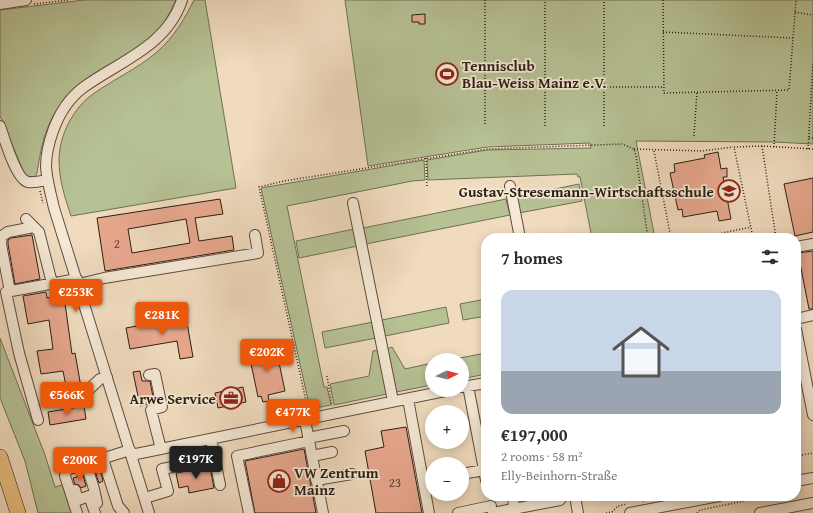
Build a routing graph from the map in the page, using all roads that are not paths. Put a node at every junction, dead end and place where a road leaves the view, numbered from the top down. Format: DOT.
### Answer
graph roads {
  1 [pos="26,0"];
  2 [pos="182,0"];
  3 [pos="0,4"];
  4 [pos="0,126"];
  5 [pos="47,180"];
  6 [pos="510,186"];
  7 [pos="353,203"];
  8 [pos="26,219"];
  9 [pos="34,228"];
  10 [pos="519,233"];
  11 [pos="255,235"];
  12 [pos="813,244"];
  13 [pos="801,246"];
  14 [pos="78,282"];
  15 [pos="52,284"];
  16 [pos="10,292"];
  17 [pos="813,315"];
  18 [pos="801,318"];
  19 [pos="801,354"];
  20 [pos="149,375"];
  21 [pos="107,377"];
  22 [pos="481,384"];
  23 [pos="469,386"];
  24 [pos="425,395"];
  25 [pos="468,397"];
  26 [pos="408,399"];
  27 [pos="56,401"];
  28 [pos="394,402"];
  29 [pos="813,415"];
  30 [pos="307,419"];
  31 [pos="38,420"];
  32 [pos="344,431"];
  33 [pos="210,439"];
  34 [pos="308,439"];
  35 [pos="481,443"];
  36 [pos="161,449"];
  37 [pos="332,452"];
  38 [pos="130,453"];
  39 [pos="0,456"];
  40 [pos="312,456"];
  41 [pos="101,459"];
  42 [pos="215,459"];
  43 [pos="86,464"];
  44 [pos="425,468"];
  45 [pos="69,469"];
  46 [pos="352,474"];
  47 [pos="469,474"];
  48 [pos="481,475"];
  49 [pos="813,478"];
  50 [pos="316,480"];
  51 [pos="801,480"];
  52 [pos="111,484"];
  53 [pos="220,485"];
  54 [pos="94,489"];
  55 [pos="144,498"];
  56 [pos="429,501"];
  57 [pos="490,501"];
  58 [pos="513,501"];
  59 [pos="555,501"];
  60 [pos="576,501"];
  61 [pos="692,501"];
  62 [pos="813,502"];
  63 [pos="514,509"];
  64 [pos="492,511"];
  65 [pos="18,513"];
  66 [pos="77,513"];
  67 [pos="95,513"];
  68 [pos="100,513"];
  69 [pos="124,513"];
  70 [pos="149,513"];
  71 [pos="249,513"];
  72 [pos="323,513"];
  73 [pos="429,513"];
  74 [pos="458,513"];
  75 [pos="578,513"];
  76 [pos="630,513"];
  77 [pos="760,513"];
  1 -- 3 [label="street"];
  2 -- 5 [label="street"];
  4 -- 5 [label="street"];
  5 -- 14 [label="street"];
  6 -- 10 [label="street"];
  7 -- 28 [label="street"];
  8 -- 9 [label="street"];
  9 -- 15 [label="street"];
  9 -- 16 [label="street"];
  11 -- 14 [label="street"];
  12 -- 13 [label="street"];
  14 -- 15 [label="street"];
  14 -- 21 [label="street"];
  15 -- 16 [label="street"];
  16 -- 31 [label="street"];
  17 -- 18 [label="street"];
  19 -- 29 [label="street"];
  20 -- 36 [label="street"];
  21 -- 27 [label="street"];
  21 -- 38 [label="street"];
  22 -- 23 [label="street"];
  24 -- 26 [label="street"];
  25 -- 35 [label="street"];
  26 -- 28 [label="street"];
  26 -- 44 [label="street"];
  28 -- 30 [label="street"];
  30 -- 33 [label="street"];
  30 -- 34 [label="street"];
  32 -- 34 [label="street"];
  33 -- 36 [label="street"];
  33 -- 42 [label="street"];
  34 -- 40 [label="street"];
  34 -- 71 [label="street"];
  36 -- 38 [label="street"];
  37 -- 40 [label="street"];
  38 -- 41 [label="street"];
  38 -- 55 [label="street"];
  39 -- 65 [label="highway"];
  40 -- 50 [label="street"];
  41 -- 43 [label="street"];
  41 -- 52 [label="street"];
  42 -- 53 [label="street"];
  42 -- 55 [label="street"];
  43 -- 45 [label="street"];
  43 -- 54 [label="street"];
  45 -- 66 [label="street"];
  45 -- 67 [label="street"];
  46 -- 50 [label="street"];
  47 -- 48 [label="street"];
  49 -- 51 [label="street"];
  50 -- 72 [label="street"];
  52 -- 54 [label="street"];
  52 -- 69 [label="street"];
  54 -- 68 [label="street"];
  55 -- 70 [label="street"];
  56 -- 73 [label="street"];
  57 -- 64 [label="street"];
  58 -- 63 [label="street"];
  59 -- 63 [label="street"];
  60 -- 75 [label="street"];
  61 -- 76 [label="street"];
  62 -- 77 [label="street"];
  63 -- 64 [label="street"];
  64 -- 74 [label="street"];
}
